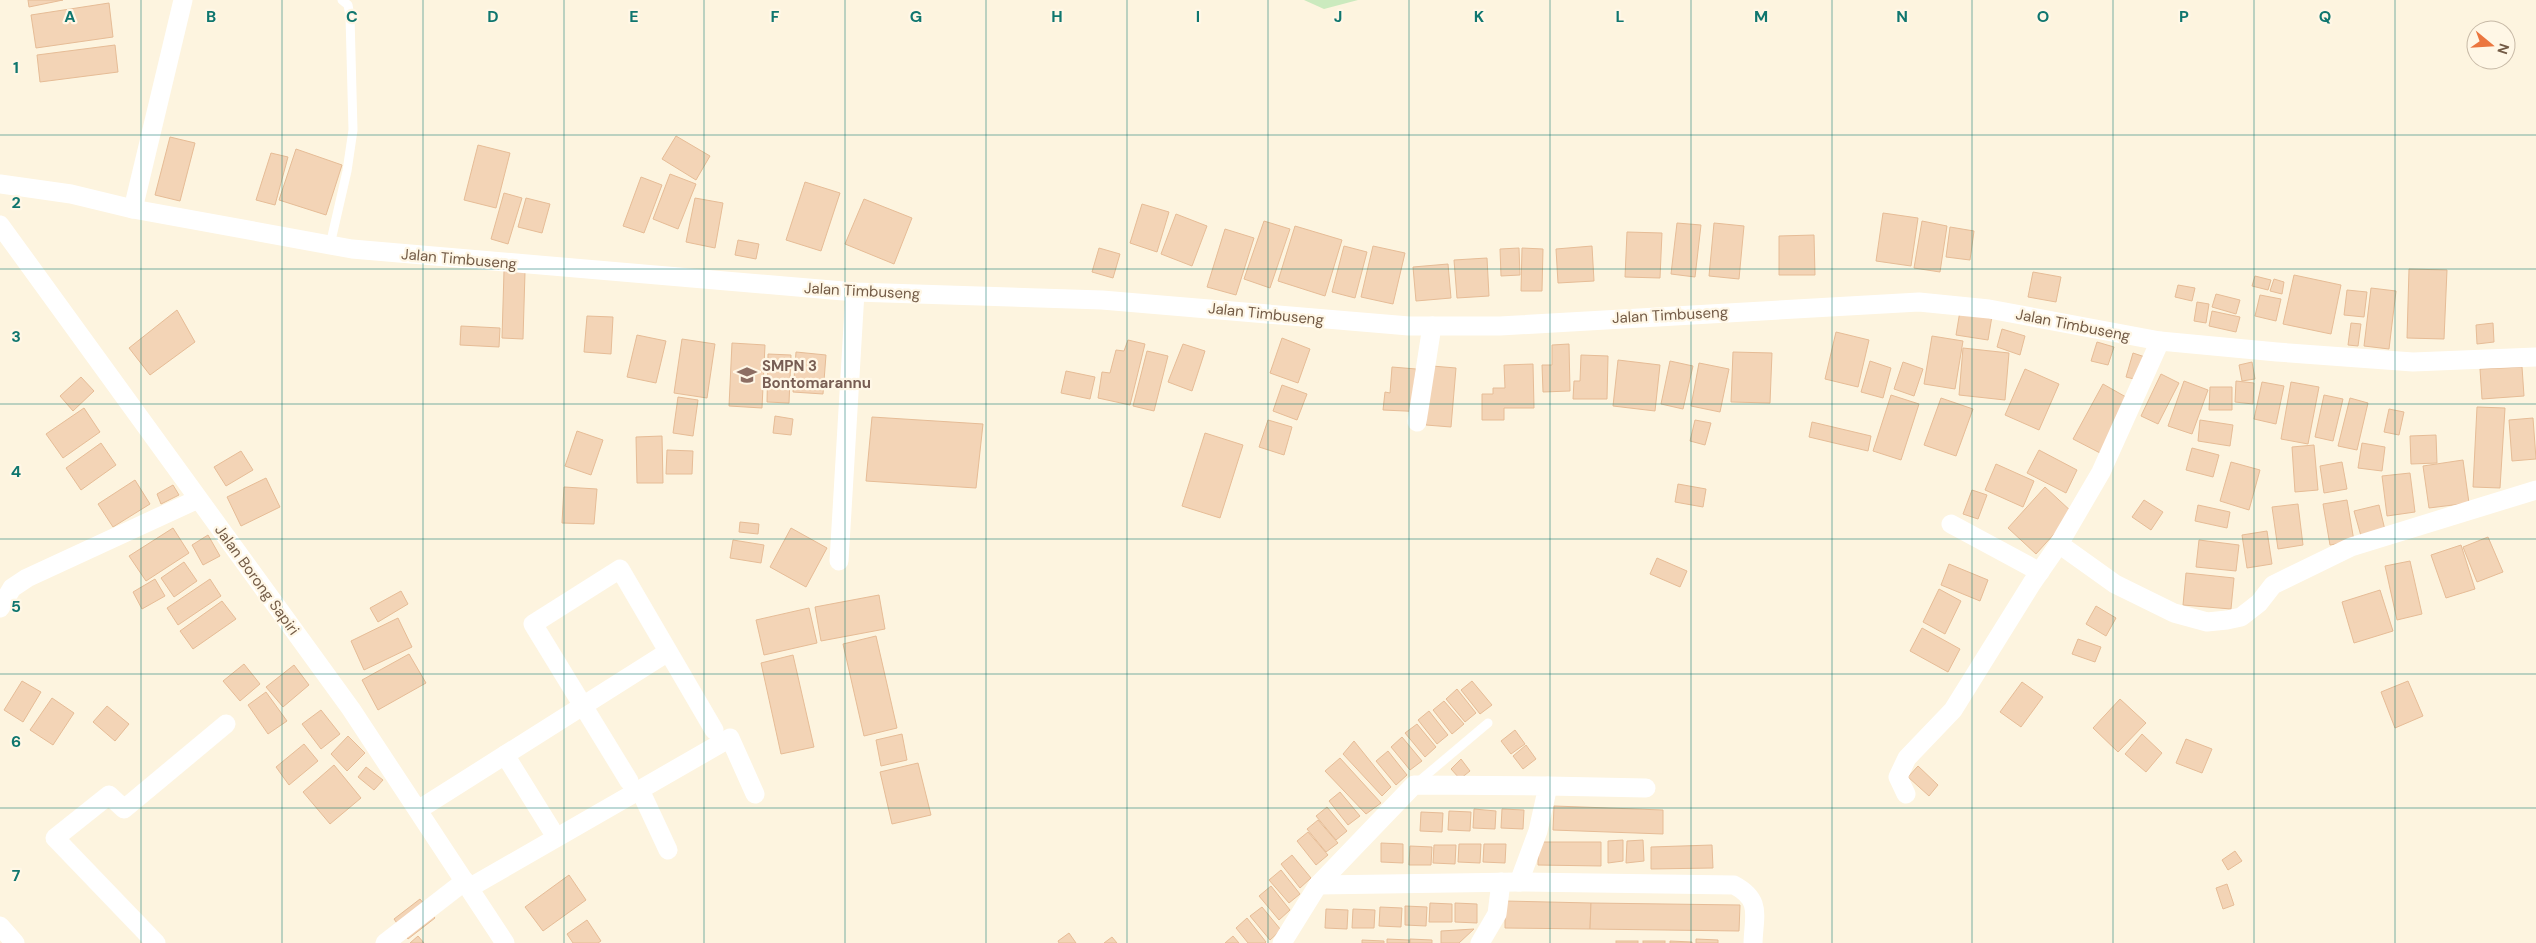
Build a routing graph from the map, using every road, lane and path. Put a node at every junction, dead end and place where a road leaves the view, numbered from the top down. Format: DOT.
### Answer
graph roads {
  1 [pos="183,0"];
  2 [pos="342,0"];
  3 [pos="0,184"];
  4 [pos="133,209"];
  5 [pos="0,225"];
  6 [pos="330,245"];
  7 [pos="855,292"];
  8 [pos="1432,326"];
  9 [pos="2160,341"];
  10 [pos="2536,357"];
  11 [pos="1417,422"];
  12 [pos="2536,490"];
  13 [pos="198,499"];
  14 [pos="1951,524"];
  15 [pos="2059,544"];
  16 [pos="838,561"];
  17 [pos="2040,572"];
  18 [pos="0,608"];
  19 [pos="668,652"];
  20 [pos="584,705"];
  21 [pos="1488,723"];
  22 [pos="226,724"];
  23 [pos="714,730"];
  24 [pos="505,755"];
  25 [pos="634,786"];
  26 [pos="1414,786"];
  27 [pos="1548,786"];
  28 [pos="1646,788"];
  29 [pos="755,794"];
  30 [pos="1906,794"];
  31 [pos="418,810"];
  32 [pos="551,829"];
  33 [pos="668,850"];
  34 [pos="1500,882"];
  35 [pos="1519,882"];
  36 [pos="467,884"];
  37 [pos="1318,885"];
  38 [pos="0,926"];
  39 [pos="15,943"];
  40 [pos="156,943"];
  41 [pos="385,943"];
  42 [pos="504,943"];
  43 [pos="1282,943"];
  44 [pos="1480,943"];
  45 [pos="1754,943"];
  1 -- 4 [label="street"];
  2 -- 6 [label="lane"];
  3 -- 4 [label="street, Jalan Timbuseng"];
  4 -- 6 [label="street, Jalan Timbuseng"];
  5 -- 13 [label="street, Jalan Borong Sapiri"];
  6 -- 7 [label="street, Jalan Timbuseng"];
  7 -- 8 [label="street, Jalan Timbuseng"];
  7 -- 16 [label="street"];
  8 -- 9 [label="street, Jalan Timbuseng"];
  8 -- 11 [label="street"];
  9 -- 10 [label="street, Jalan Timbuseng"];
  9 -- 15 [label="street"];
  12 -- 15 [label="street"];
  13 -- 18 [label="street"];
  13 -- 31 [label="street, Jalan Borong Sapiri"];
  14 -- 17 [label="street"];
  15 -- 17 [label="street"];
  17 -- 30 [label="street"];
  19 -- 20 [label="street"];
  19 -- 20 [label="street"];
  19 -- 23 [label="street"];
  20 -- 24 [label="street"];
  20 -- 25 [label="street"];
  21 -- 26 [label="lane"];
  22 -- 40 [label="street"];
  24 -- 31 [label="street"];
  24 -- 32 [label="street"];
  25 -- 29 [label="street"];
  25 -- 33 [label="street"];
  25 -- 36 [label="street"];
  26 -- 27 [label="street"];
  26 -- 37 [label="street"];
  27 -- 28 [label="street"];
  27 -- 35 [label="street"];
  31 -- 36 [label="street, Jalan Borong Sapiri"];
  34 -- 35 [label="street"];
  34 -- 37 [label="street"];
  34 -- 44 [label="street"];
  35 -- 45 [label="street"];
  36 -- 41 [label="street"];
  36 -- 42 [label="street, Jalan Borong Sapiri"];
  37 -- 43 [label="street"];
  38 -- 39 [label="street"];
}
